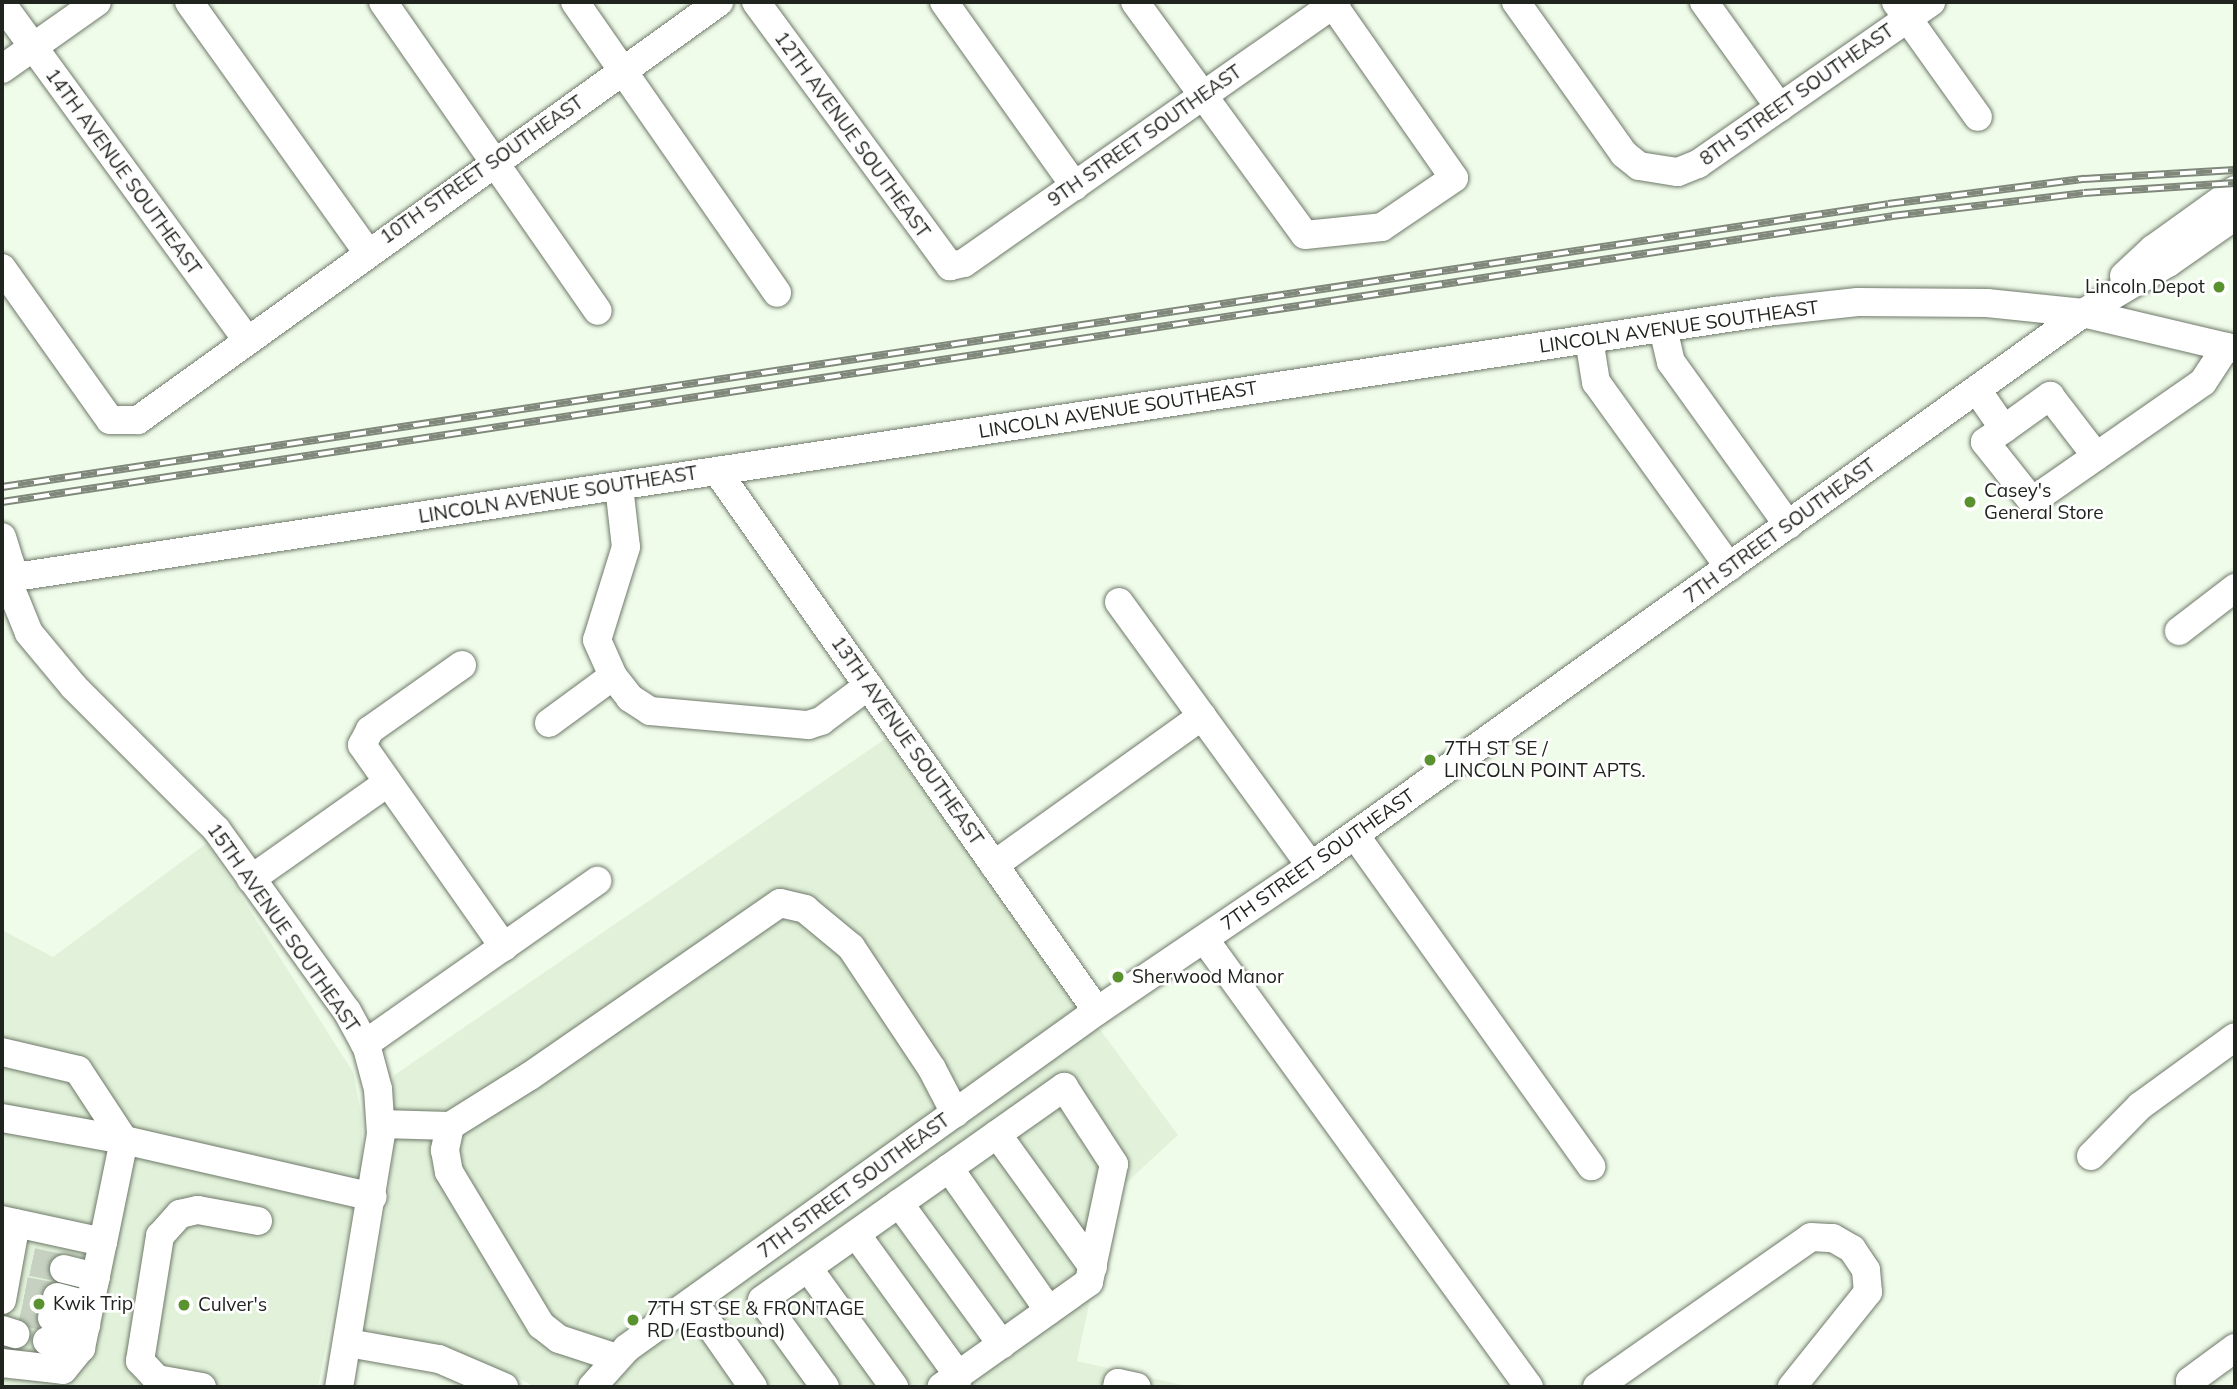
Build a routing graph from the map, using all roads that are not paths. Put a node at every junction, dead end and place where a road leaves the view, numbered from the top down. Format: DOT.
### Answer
graph roads {
  1 [pos="97,2"];
  2 [pos="189,2"];
  3 [pos="383,2"];
  4 [pos="575,2"];
  5 [pos="719,2"];
  6 [pos="756,2"];
  7 [pos="944,2"];
  8 [pos="1135,2"];
  9 [pos="1516,2"];
  10 [pos="1704,2"];
  11 [pos="1931,2"];
  12 [pos="1334,3"];
  13 [pos="2,4"];
  14 [pos="1902,10"];
  15 [pos="32,48"];
  16 [pos="2,69"];
  17 [pos="624,70"];
  18 [pos="1202,97"];
  19 [pos="1780,108"];
  20 [pos="1978,117"];
  21 [pos="494,162"];
  22 [pos="1075,186"];
  23 [pos="2235,190"];
  24 [pos="2235,216"];
  25 [pos="367,252"];
  26 [pos="950,266"];
  27 [pos="2,268"];
  28 [pos="777,293"];
  29 [pos="598,311"];
  30 [pos="2083,313"];
  31 [pos="1663,328"];
  32 [pos="246,338"];
  33 [pos="1589,339"];
  34 [pos="2231,348"];
  35 [pos="1977,390"];
  36 [pos="2004,429"];
  37 [pos="2096,456"];
  38 [pos="717,471"];
  39 [pos="619,486"];
  40 [pos="1788,525"];
  41 [pos="2,537"];
  42 [pos="1729,567"];
  43 [pos="4,578"];
  44 [pos="2235,588"];
  45 [pos="1119,602"];
  46 [pos="2179,631"];
  47 [pos="462,665"];
  48 [pos="613,676"];
  49 [pos="868,686"];
  50 [pos="1202,716"];
  51 [pos="549,723"];
  52 [pos="387,783"];
  53 [pos="1355,835"];
  54 [pos="994,865"];
  55 [pos="1311,866"];
  56 [pos="251,879"];
  57 [pos="597,881"];
  58 [pos="1205,940"];
  59 [pos="504,947"];
  60 [pos="1097,1011"];
  61 [pos="2235,1037"];
  62 [pos="365,1044"];
  63 [pos="2,1052"];
  64 [pos="955,1113"];
  65 [pos="2,1118"];
  66 [pos="381,1124"];
  67 [pos="450,1126"];
  68 [pos="997,1134"];
  69 [pos="124,1140"];
  70 [pos="2091,1156"];
  71 [pos="1591,1166"];
  72 [pos="949,1168"];
  73 [pos="373,1197"];
  74 [pos="900,1203"];
  75 [pos="258,1221"];
  76 [pos="9,1222"];
  77 [pos="856,1234"];
  78 [pos="103,1242"];
  79 [pos="808,1268"];
  80 [pos="1093,1268"];
  81 [pos="64,1269"];
  82 [pos="96,1277"];
  83 [pos="693,1301"];
  84 [pos="10,1309"];
  85 [pos="1049,1311"];
  86 [pos="86,1326"];
  87 [pos="348,1343"];
  88 [pos="1002,1345"];
  89 [pos="2235,1348"];
  90 [pos="617,1358"];
  91 [pos="2,1363"];
  92 [pos="952,1383"];
  93 [pos="213,1385"];
  94 [pos="339,1387"];
  95 [pos="504,1387"];
  96 [pos="592,1387"];
  97 [pos="752,1387"];
  98 [pos="825,1387"];
  99 [pos="894,1387"];
  100 [pos="1116,1387"];
  101 [pos="1137,1387"];
  102 [pos="1529,1387"];
  103 [pos="1597,1387"];
  104 [pos="1792,1387"];
  105 [pos="2194,1387"];
  1 -- 15 [label="street"];
  2 -- 25 [label="street"];
  3 -- 21 [label="street"];
  4 -- 17 [label="street"];
  5 -- 17 [label="street, 10TH STREET SOUTHEAST"];
  6 -- 26 [label="street, 12TH AVENUE SOUTHEAST"];
  7 -- 22 [label="street"];
  8 -- 18 [label="street"];
  9 -- 19 [label="street, 8TH STREET SOUTHEAST"];
  10 -- 19 [label="street"];
  11 -- 14 [label="street, 8TH STREET SOUTHEAST"];
  12 -- 18 [label="street, 9TH STREET SOUTHEAST"];
  12 -- 18 [label="street"];
  13 -- 15 [label="street, 14TH AVENUE SOUTHEAST"];
  14 -- 19 [label="street, 8TH STREET SOUTHEAST"];
  14 -- 20 [label="street"];
  15 -- 16 [label="street"];
  15 -- 32 [label="street, 14TH AVENUE SOUTHEAST"];
  17 -- 21 [label="street, 10TH STREET SOUTHEAST"];
  17 -- 28 [label="street"];
  18 -- 22 [label="street, 9TH STREET SOUTHEAST"];
  21 -- 25 [label="street, 10TH STREET SOUTHEAST"];
  21 -- 29 [label="street"];
  22 -- 26 [label="street, 9TH STREET SOUTHEAST"];
  23 -- 30 [label="street, 7TH STREET SOUTHEAST"];
  24 -- 30 [label="street, 7TH STREET SOUTHEAST"];
  25 -- 32 [label="street, 10TH STREET SOUTHEAST"];
  27 -- 32 [label="street, 10TH STREET SOUTHEAST"];
  30 -- 31 [label="street, LINCOLN AVENUE SOUTHEAST"];
  30 -- 34 [label="street, LINCOLN AVENUE SOUTHEAST"];
  30 -- 35 [label="street, 7TH STREET SOUTHEAST"];
  31 -- 33 [label="street, LINCOLN AVENUE SOUTHEAST"];
  31 -- 40 [label="street"];
  33 -- 38 [label="street, LINCOLN AVENUE SOUTHEAST"];
  33 -- 42 [label="street"];
  34 -- 37 [label="street"];
  35 -- 36 [label="street"];
  35 -- 40 [label="street, 7TH STREET SOUTHEAST"];
  36 -- 37 [label="street"];
  36 -- 37 [label="street"];
  38 -- 39 [label="street, LINCOLN AVENUE SOUTHEAST"];
  38 -- 49 [label="street, 13TH AVENUE SOUTHEAST"];
  39 -- 43 [label="street, LINCOLN AVENUE SOUTHEAST"];
  39 -- 48 [label="street"];
  40 -- 42 [label="street, 7TH STREET SOUTHEAST"];
  41 -- 43 [label="street, 15TH AVENUE SOUTHEAST"];
  42 -- 53 [label="street, 7TH STREET SOUTHEAST"];
  43 -- 56 [label="street, 15TH AVENUE SOUTHEAST"];
  44 -- 46 [label="street"];
  45 -- 50 [label="street"];
  47 -- 52 [label="street"];
  48 -- 49 [label="street"];
  48 -- 51 [label="street"];
  49 -- 54 [label="street, 13TH AVENUE SOUTHEAST"];
  50 -- 54 [label="street"];
  50 -- 55 [label="street"];
  52 -- 56 [label="street"];
  52 -- 59 [label="street"];
  53 -- 55 [label="street, 7TH STREET SOUTHEAST"];
  53 -- 71 [label="street"];
  54 -- 60 [label="street, 13TH AVENUE SOUTHEAST"];
  55 -- 58 [label="street, 7TH STREET SOUTHEAST"];
  56 -- 62 [label="street, 15TH AVENUE SOUTHEAST"];
  57 -- 59 [label="street"];
  58 -- 60 [label="street, 7TH STREET SOUTHEAST"];
  58 -- 102 [label="street"];
  59 -- 62 [label="street"];
  60 -- 64 [label="street, 7TH STREET SOUTHEAST"];
  61 -- 70 [label="street"];
  62 -- 66 [label="street, 15TH AVENUE SOUTHEAST"];
  63 -- 69 [label="street"];
  64 -- 67 [label="street"];
  64 -- 83 [label="street, 7TH STREET SOUTHEAST"];
  65 -- 69 [label="street"];
  66 -- 67 [label="street"];
  66 -- 73 [label="street, 15TH AVENUE SOUTHEAST"];
  67 -- 90 [label="street"];
  68 -- 72 [label="street"];
  68 -- 80 [label="street"];
  68 -- 80 [label="street"];
  69 -- 73 [label="street"];
  69 -- 78 [label="street"];
  72 -- 74 [label="street"];
  72 -- 85 [label="street"];
  73 -- 87 [label="street, 15TH AVENUE SOUTHEAST"];
  74 -- 77 [label="street"];
  74 -- 88 [label="street"];
  75 -- 93 [label="street"];
  76 -- 78 [label="street"];
  76 -- 84 [label="street"];
  77 -- 79 [label="street"];
  77 -- 92 [label="street"];
  78 -- 82 [label="street"];
  79 -- 98 [label="street"];
  79 -- 99 [label="street"];
  80 -- 85 [label="street"];
  81 -- 82 [label="street"];
  82 -- 86 [label="street"];
  83 -- 90 [label="street, 7TH STREET SOUTHEAST"];
  83 -- 97 [label="street"];
  85 -- 88 [label="street"];
  86 -- 86 [label="street"];
  86 -- 91 [label="street"];
  87 -- 94 [label="street, 15TH AVENUE SOUTHEAST"];
  87 -- 95 [label="street"];
  88 -- 92 [label="street"];
  89 -- 105 [label="street"];
  90 -- 96 [label="street, 7TH STREET SOUTHEAST"];
  100 -- 101 [label="street"];
  103 -- 104 [label="street"];
}
